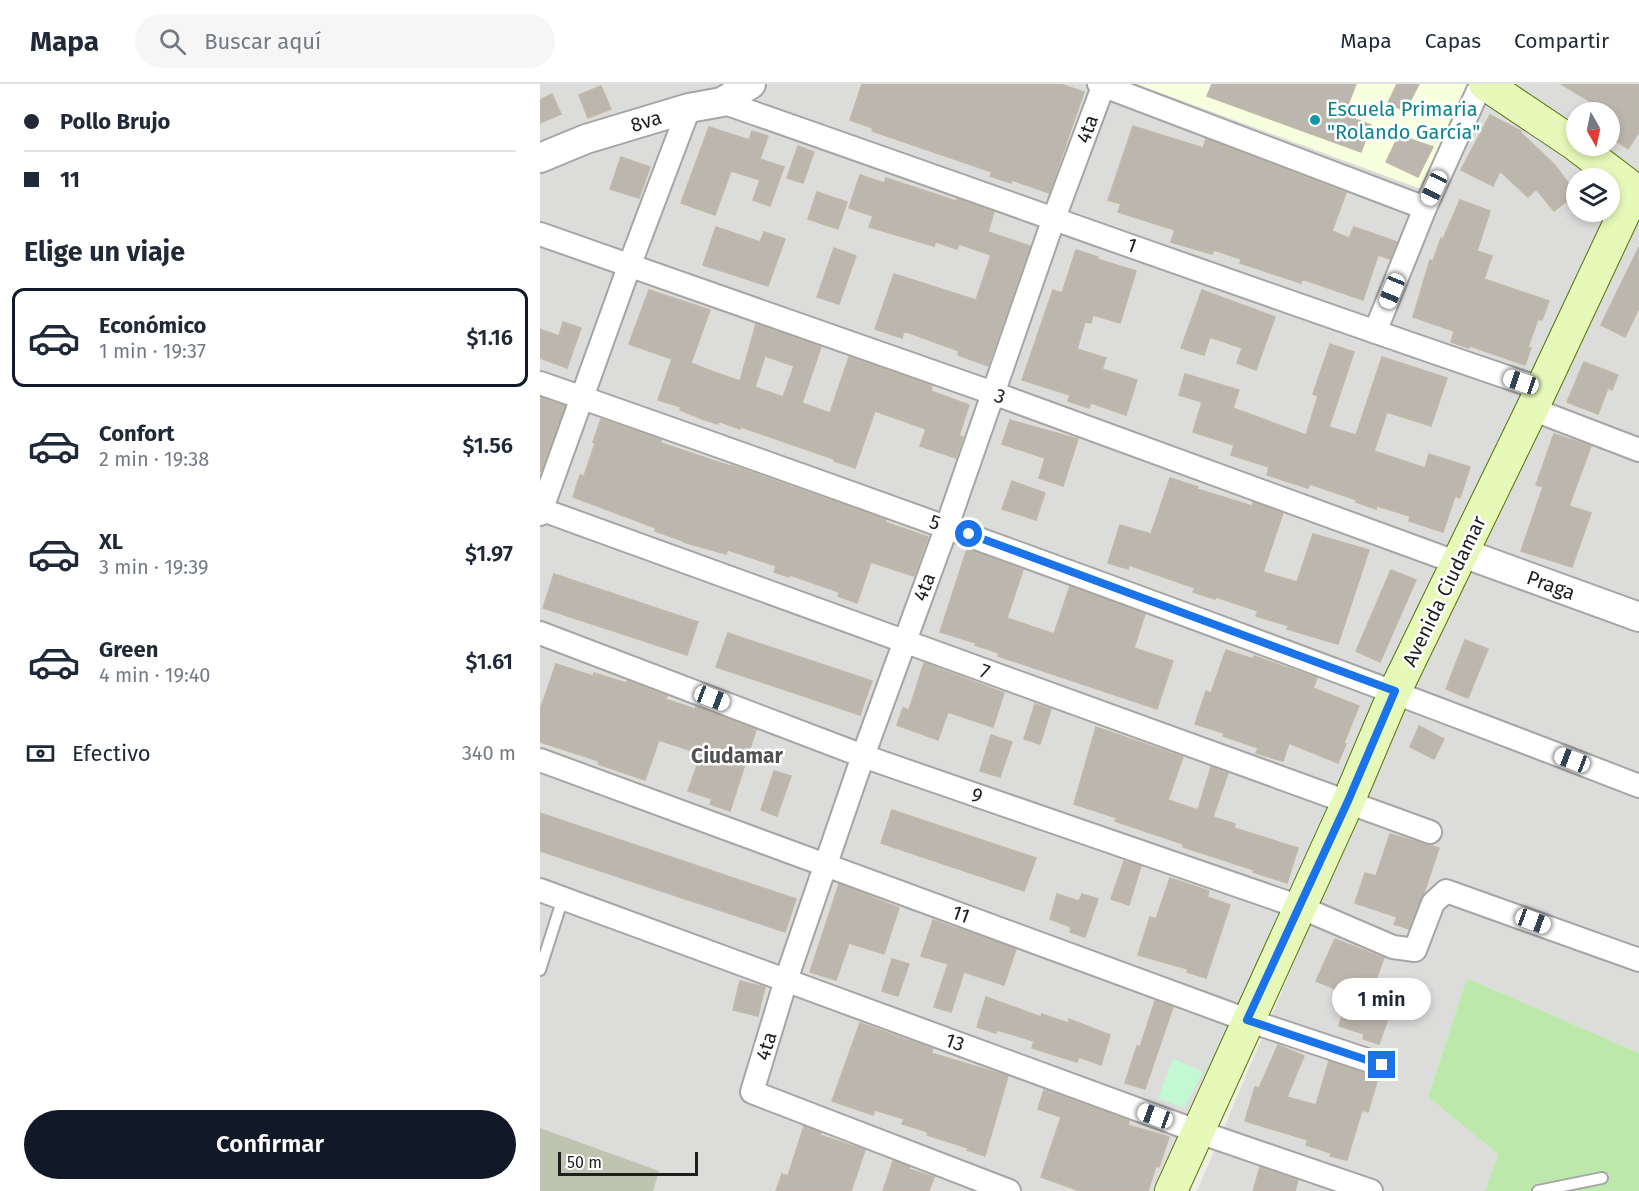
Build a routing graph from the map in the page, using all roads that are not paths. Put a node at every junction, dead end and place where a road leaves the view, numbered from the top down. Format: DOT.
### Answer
graph roads {
  1 [pos="751,84"];
  2 [pos="1483,84"];
  3 [pos="1102,85"];
  4 [pos="722,102"];
  5 [pos="689,108"];
  6 [pos="1566,138"];
  7 [pos="1592,156"];
  8 [pos="540,158"];
  9 [pos="1638,190"];
  10 [pos="1425,208"];
  11 [pos="1054,218"];
  12 [pos="540,234"];
  13 [pos="630,264"];
  14 [pos="1375,333"];
  15 [pos="540,383"];
  16 [pos="993,393"];
  17 [pos="582,398"];
  18 [pos="1537,399"];
  19 [pos="1639,450"];
  20 [pos="541,511"];
  21 [pos="947,526"];
  22 [pos="1460,558"];
  23 [pos="1639,617"];
  24 [pos="540,633"];
  25 [pos="904,641"];
  26 [pos="1395,691"];
  27 [pos="863,756"];
  28 [pos="540,760"];
  29 [pos="1639,786"];
  30 [pos="1348,801"];
  31 [pos="1430,832"];
  32 [pos="827,864"];
  33 [pos="540,890"];
  34 [pos="563,898"];
  35 [pos="1300,907"];
  36 [pos="1639,960"];
  37 [pos="540,969"];
  38 [pos="786,981"];
  39 [pos="1247,1020"];
  40 [pos="1382,1065"];
  41 [pos="1199,1132"];
  42 [pos="1602,1178"];
  43 [pos="1009,1191"];
  44 [pos="1171,1191"];
  45 [pos="1371,1191"];
  46 [pos="1538,1191"];
  1 -- 4 [label="street, 8va"];
  2 -- 6 [label="main road"];
  2 -- 10 [label="street"];
  3 -- 10 [label="street"];
  3 -- 11 [label="street, 4ta"];
  4 -- 5 [label="street, 8va"];
  4 -- 11 [label="street, 1"];
  5 -- 8 [label="street, 8va"];
  5 -- 13 [label="street"];
  7 -- 9 [label="main road"];
  9 -- 18 [label="main road, Avenida Ciudamar"];
  10 -- 14 [label="street"];
  11 -- 14 [label="street, 1"];
  11 -- 16 [label="street, 4ta"];
  12 -- 13 [label="street, 3"];
  13 -- 16 [label="street, 3"];
  13 -- 17 [label="street"];
  14 -- 18 [label="street, 1"];
  15 -- 17 [label="street, 5"];
  16 -- 21 [label="street, 4ta"];
  16 -- 22 [label="street, 3"];
  17 -- 20 [label="street"];
  17 -- 21 [label="street, 5"];
  18 -- 19 [label="street, 1"];
  18 -- 22 [label="main road, Avenida Ciudamar"];
  20 -- 25 [label="street, 7"];
  21 -- 25 [label="street, 4ta"];
  21 -- 26 [label="street, 5"];
  22 -- 23 [label="street, Praga"];
  22 -- 26 [label="main road, Avenida Ciudamar"];
  24 -- 27 [label="street, 9"];
  25 -- 27 [label="street, 4ta"];
  25 -- 30 [label="street, 7"];
  26 -- 29 [label="street, 5"];
  26 -- 30 [label="main road, Avenida Ciudamar"];
  27 -- 32 [label="street, 4ta"];
  27 -- 35 [label="street, 9"];
  28 -- 32 [label="street, 11"];
  30 -- 31 [label="street, 7"];
  30 -- 35 [label="main road, Avenida Ciudamar"];
  32 -- 38 [label="street, 4ta"];
  32 -- 39 [label="street, 11"];
  33 -- 34 [label="street, 13"];
  34 -- 37 [label="lane"];
  34 -- 38 [label="street, 13"];
  35 -- 36 [label="street, 9"];
  35 -- 39 [label="main road, Avenida Ciudamar"];
  38 -- 41 [label="street, 13"];
  38 -- 43 [label="street, 4ta"];
  39 -- 40 [label="street, 11"];
  39 -- 41 [label="main road, Avenida Ciudamar"];
  41 -- 44 [label="main road, Avenida Ciudamar"];
  41 -- 45 [label="street, 13"];
  42 -- 46 [label="lane"];
}
